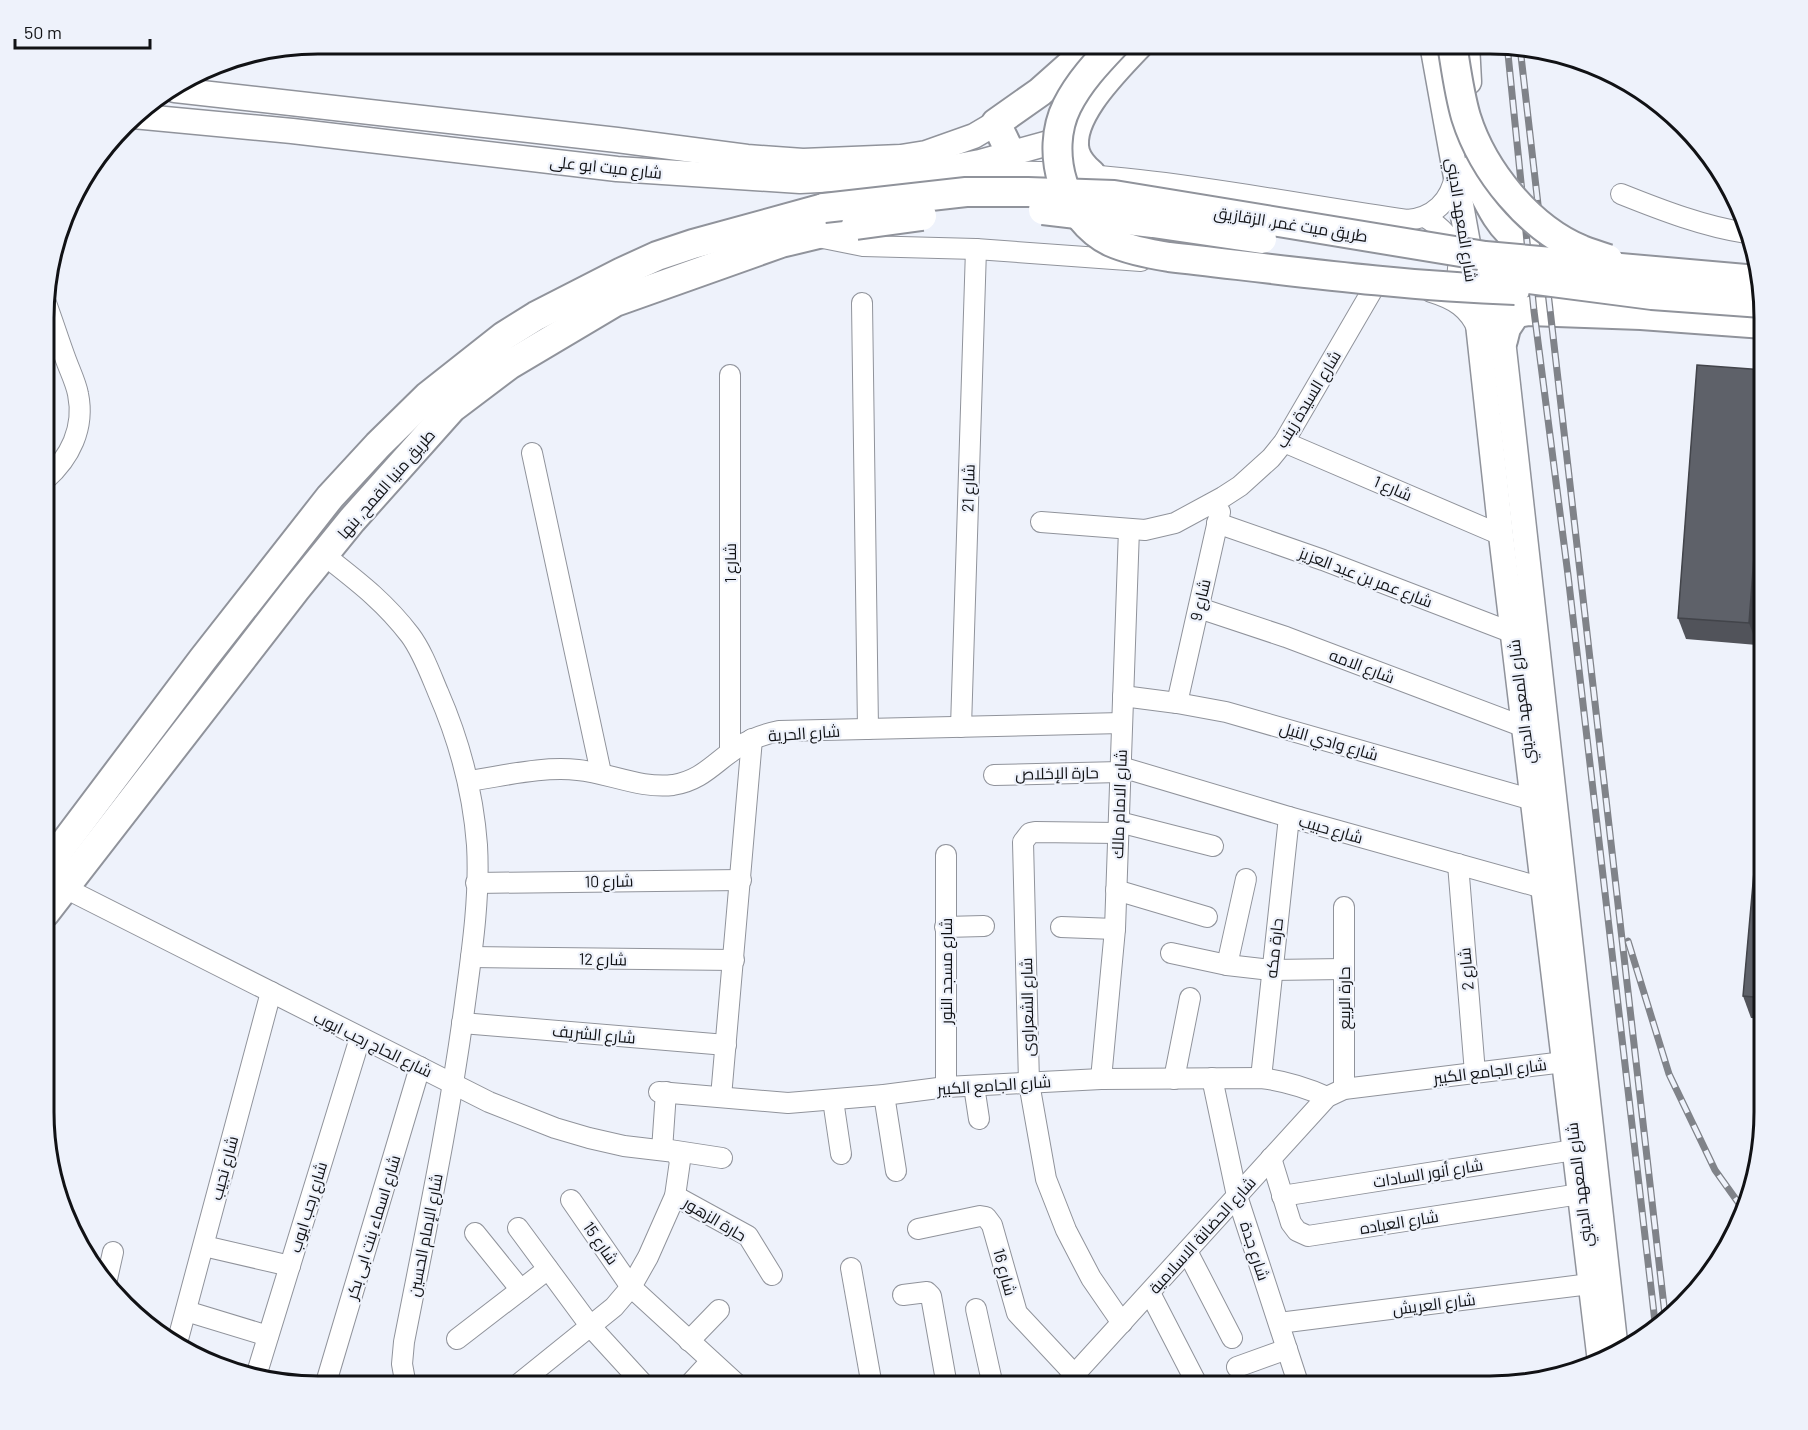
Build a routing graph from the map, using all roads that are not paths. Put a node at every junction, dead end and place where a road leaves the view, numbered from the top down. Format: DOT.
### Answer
graph roads {
  1 [pos="1083,54"];
  2 [pos="1106,54"];
  3 [pos="1130,54"];
  4 [pos="1434,54"];
  5 [pos="1454,54"];
  6 [pos="1467,54"];
  7 [pos="183,91"];
  8 [pos="147,117"];
  9 [pos="996,123"];
  10 [pos="1075,135"];
  11 [pos="1011,153"];
  12 [pos="1463,172"];
  13 [pos="1091,174"];
  14 [pos="1621,194"];
  15 [pos="824,208"];
  16 [pos="1425,216"];
  17 [pos="763,223"];
  18 [pos="856,225"];
  19 [pos="1739,231"];
  20 [pos="812,235"];
  21 [pos="976,249"];
  22 [pos="1749,268"];
  23 [pos="1669,272"];
  24 [pos="1380,277"];
  25 [pos="1751,279"];
  26 [pos="1592,287"];
  27 [pos="1448,297"];
  28 [pos="1753,302"];
  29 [pos="862,303"];
  30 [pos="1754,323"];
  31 [pos="54,326"];
  32 [pos="1490,336"];
  33 [pos="730,375"];
  34 [pos="1284,442"];
  35 [pos="532,453"];
  36 [pos="54,471"];
  37 [pos="330,497"];
  38 [pos="1223,497"];
  39 [pos="352,520"];
  40 [pos="1041,522"];
  41 [pos="1217,523"];
  42 [pos="1129,529"];
  43 [pos="1501,535"];
  44 [pos="324,555"];
  45 [pos="1199,608"];
  46 [pos="1513,633"];
  47 [pos="1123,696"];
  48 [pos="1177,703"];
  49 [pos="1122,723"];
  50 [pos="961,727"];
  51 [pos="1524,727"];
  52 [pos="868,729"];
  53 [pos="752,739"];
  54 [pos="730,752"];
  55 [pos="1120,769"];
  56 [pos="601,773"];
  57 [pos="994,775"];
  58 [pos="468,781"];
  59 [pos="1533,800"];
  60 [pos="1288,817"];
  61 [pos="1119,827"];
  62 [pos="1213,846"];
  63 [pos="946,855"];
  64 [pos="1458,864"];
  65 [pos="54,874"];
  66 [pos="54,874"];
  67 [pos="1246,879"];
  68 [pos="54,880"];
  69 [pos="741,880"];
  70 [pos="477,883"];
  71 [pos="1543,888"];
  72 [pos="1116,890"];
  73 [pos="1344,907"];
  74 [pos="1207,917"];
  75 [pos="984,926"];
  76 [pos="945,927"];
  77 [pos="1061,927"];
  78 [pos="1115,929"];
  79 [pos="1171,953"];
  80 [pos="471,957"];
  81 [pos="734,960"];
  82 [pos="1227,965"];
  83 [pos="1344,969"];
  84 [pos="1271,970"];
  85 [pos="271,992"];
  86 [pos="1190,998"];
  87 [pos="462,1023"];
  88 [pos="360,1038"];
  89 [pos="726,1045"];
  90 [pos="1564,1062"];
  91 [pos="420,1067"];
  92 [pos="1475,1073"];
  93 [pos="1174,1078"];
  94 [pos="1212,1078"];
  95 [pos="1261,1078"];
  96 [pos="1101,1079"];
  97 [pos="1029,1083"];
  98 [pos="454,1084"];
  99 [pos="974,1086"];
  100 [pos="946,1087"];
  101 [pos="1335,1093"];
  102 [pos="884,1095"];
  103 [pos="721,1097"];
  104 [pos="833,1100"];
  105 [pos="979,1119"];
  106 [pos="666,1150"];
  107 [pos="1574,1150"];
  108 [pos="841,1154"];
  109 [pos="722,1158"];
  110 [pos="1270,1158"];
  111 [pos="896,1171"];
  112 [pos="1580,1194"];
  113 [pos="675,1196"];
  114 [pos="1237,1196"];
  115 [pos="1282,1196"];
  116 [pos="571,1200"];
  117 [pos="518,1228"];
  118 [pos="1593,1228"];
  119 [pos="918,1229"];
  120 [pos="475,1233"];
  121 [pos="204,1246"];
  122 [pos="1187,1251"];
  123 [pos="112,1252"];
  124 [pos="290,1266"];
  125 [pos="851,1268"];
  126 [pos="548,1269"];
  127 [pos="108,1272"];
  128 [pos="772,1275"];
  129 [pos="1590,1284"];
  130 [pos="631,1287"];
  131 [pos="521,1290"];
  132 [pos="1150,1293"];
  133 [pos="903,1295"];
  134 [pos="976,1309"];
  135 [pos="719,1310"];
  136 [pos="186,1311"];
  137 [pos="1122,1323"];
  138 [pos="1279,1323"];
  139 [pos="591,1327"];
  140 [pos="179,1336"];
  141 [pos="268,1336"];
  142 [pos="1232,1338"];
  143 [pos="457,1339"];
  144 [pos="689,1341"];
  145 [pos="1615,1345"];
  146 [pos="1287,1349"];
  147 [pos="1599,1353"];
  148 [pos="711,1361"];
  149 [pos="1237,1367"];
  150 [pos="258,1369"];
  151 [pos="328,1376"];
  152 [pos="404,1376"];
  153 [pos="529,1376"];
  154 [pos="636,1376"];
  155 [pos="697,1376"];
  156 [pos="728,1376"];
  157 [pos="870,1376"];
  158 [pos="944,1376"];
  159 [pos="991,1376"];
  160 [pos="1066,1376"];
  161 [pos="1074,1376"];
  162 [pos="1193,1376"];
  163 [pos="1296,1376"];
  1 -- 9 [label="highway"];
  2 -- 26 [label="highway, bridge"];
  3 -- 10 [label="highway"];
  4 -- 12 [label="main road, شارع المعهد الديني"];
  5 -- 23 [label="highway, bridge"];
  6 -- 12 [label="main road, شارع المعهد الديني"];
  7 -- 9 [label="main road, شارع ميت ابو على"];
  8 -- 11 [label="main road, شارع ميت ابو على"];
  9 -- 11 [label="highway"];
  10 -- 11 [label="main road, شارع ميت ابو على"];
  10 -- 13 [label="highway"];
  12 -- 16 [label="street"];
  12 -- 22 [label="highway"];
  12 -- 32 [label="main road, شارع المعهد الديني"];
  13 -- 16 [label="street"];
  13 -- 17 [label="street"];
  14 -- 19 [label="street"];
  15 -- 17 [label="highway, طريق منيا القمح, بنها"];
  15 -- 23 [label="highway, طريق ميت غمر, الزقازيق, bridge"];
  16 -- 27 [label="street"];
  17 -- 37 [label="highway, طريق منيا القمح, بنها"];
  18 -- 20 [label="highway, طريق منيا القمح, بنها"];
  18 -- 26 [label="highway, طريق ميت غمر, الزقازيق, bridge"];
  20 -- 21 [label="street"];
  20 -- 39 [label="highway, طريق منيا القمح, بنها"];
  21 -- 24 [label="street"];
  21 -- 50 [label="street, شارع 21"];
  23 -- 25 [label="highway, طريق ميت غمر, الزقازيق, bridge"];
  24 -- 27 [label="street"];
  24 -- 34 [label="street, شارع السيدة زينب"];
  26 -- 28 [label="highway, طريق ميت غمر, الزقازيق, bridge"];
  27 -- 32 [label="street"];
  29 -- 52 [label="street"];
  30 -- 32 [label="highway"];
  31 -- 36 [label="street"];
  32 -- 43 [label="main road, شارع المعهد الديني"];
  32 -- 118 [label="main road, شارع المعهد الديني"];
  33 -- 54 [label="street, شارع 1"];
  34 -- 38 [label="street, شارع السيدة زينب"];
  34 -- 43 [label="street, شارع 1"];
  35 -- 56 [label="street"];
  37 -- 39 [label="highway"];
  37 -- 65 [label="highway, طريق منيا القمح, بنها"];
  38 -- 41 [label="street, شارع 9"];
  38 -- 42 [label="street, شارع السيدة زينب"];
  39 -- 44 [label="highway, طريق منيا القمح, بنها"];
  40 -- 42 [label="street, شارع السيدة زينب"];
  41 -- 45 [label="street, شارع 9"];
  41 -- 46 [label="street, شارع عمر بن عبد العزيز"];
  42 -- 47 [label="street, شارع الامام مالك"];
  43 -- 46 [label="main road, شارع المعهد الديني"];
  44 -- 58 [label="street, شارع الإمام الحسين"];
  44 -- 66 [label="highway, طريق منيا القمح, بنها"];
  45 -- 48 [label="street, شارع 9"];
  45 -- 51 [label="street, شارع الامه"];
  46 -- 51 [label="main road, شارع المعهد الديني"];
  47 -- 48 [label="street, شارع وادي النيل"];
  47 -- 49 [label="street, شارع الامام مالك"];
  48 -- 59 [label="street, شارع وادي النيل"];
  49 -- 50 [label="street, شارع الحرية"];
  49 -- 55 [label="street, شارع الامام مالك"];
  50 -- 52 [label="street, شارع الحرية"];
  51 -- 59 [label="main road, شارع المعهد الديني"];
  52 -- 53 [label="street, شارع الحرية"];
  53 -- 54 [label="street, شارع الحرية"];
  53 -- 69 [label="street"];
  54 -- 56 [label="street, شارع الحرية"];
  55 -- 57 [label="street, حارة الإخلاص"];
  55 -- 60 [label="street, شارع حبيب"];
  55 -- 61 [label="street, شارع الامام مالك"];
  56 -- 58 [label="street, شارع الحرية"];
  58 -- 70 [label="street, شارع الإمام الحسين"];
  59 -- 71 [label="main road, شارع المعهد الديني"];
  60 -- 64 [label="street, شارع حبيب"];
  60 -- 84 [label="street, حارة مكه"];
  61 -- 62 [label="street"];
  61 -- 72 [label="street, شارع الامام مالك"];
  61 -- 97 [label="street, شارع الشعراوى"];
  63 -- 76 [label="street, شارع مسجد النور"];
  64 -- 71 [label="street, شارع حبيب"];
  64 -- 92 [label="street, شارع 2"];
  67 -- 82 [label="street"];
  68 -- 85 [label="street, شارع الحاج رجب ايوب"];
  69 -- 70 [label="street, شارع 10"];
  69 -- 81 [label="street"];
  70 -- 80 [label="street, شارع الإمام الحسين"];
  71 -- 90 [label="main road, شارع المعهد الديني"];
  72 -- 74 [label="street"];
  72 -- 78 [label="street, شارع الامام مالك"];
  73 -- 83 [label="street, حارة الربيع"];
  75 -- 76 [label="street"];
  76 -- 100 [label="street, شارع مسجد النور"];
  77 -- 78 [label="street"];
  78 -- 96 [label="street, شارع الامام مالك"];
  79 -- 82 [label="street"];
  80 -- 81 [label="street, شارع 12"];
  80 -- 87 [label="street, شارع الإمام الحسين"];
  81 -- 89 [label="street"];
  82 -- 84 [label="street"];
  83 -- 84 [label="street"];
  83 -- 101 [label="street, حارة الربيع"];
  84 -- 95 [label="street, حارة مكه"];
  85 -- 88 [label="street, شارع الحاج رجب ايوب"];
  85 -- 121 [label="street, شارع نجيب"];
  86 -- 93 [label="street"];
  87 -- 89 [label="street, شارع الشريف"];
  87 -- 98 [label="street, شارع الإمام الحسين"];
  88 -- 91 [label="street, شارع الحاج رجب ايوب"];
  88 -- 124 [label="street, شارع رجب ايوب"];
  89 -- 103 [label="street"];
  90 -- 92 [label="street, شارع الجامع الكبير"];
  90 -- 107 [label="main road, شارع المعهد الديني"];
  91 -- 98 [label="street, شارع الحاج رجب ايوب"];
  91 -- 151 [label="street, شارع اسماء بنت ابى بكر"];
  92 -- 101 [label="street, شارع الجامع الكبير"];
  93 -- 94 [label="street, شارع الجامع الكبير"];
  93 -- 96 [label="street, شارع الجامع الكبير"];
  94 -- 95 [label="street, شارع الجامع الكبير"];
  94 -- 114 [label="street, شارع جدة"];
  95 -- 101 [label="street, شارع الجامع الكبير"];
  96 -- 97 [label="street, شارع الجامع الكبير"];
  97 -- 99 [label="street, شارع الجامع الكبير"];
  97 -- 137 [label="street, شارع الشعراوى"];
  98 -- 106 [label="street, شارع الحاج رجب ايوب"];
  98 -- 152 [label="street, شارع الإمام الحسين"];
  99 -- 100 [label="street, شارع الجامع الكبير"];
  99 -- 105 [label="street"];
  100 -- 102 [label="street, شارع الجامع الكبير"];
  101 -- 110 [label="street, شارع الحضانة الاسلامية"];
  102 -- 104 [label="street, شارع الجامع الكبير"];
  102 -- 111 [label="street"];
  103 -- 104 [label="street, شارع الجامع الكبير"];
  103 -- 106 [label="street, شارع الجامع الكبير"];
  104 -- 108 [label="street"];
  106 -- 109 [label="street, شارع الحاج رجب ايوب"];
  106 -- 113 [label="street"];
  107 -- 112 [label="main road, شارع المعهد الديني"];
  107 -- 115 [label="street, شارع أنور السادات"];
  110 -- 114 [label="street, شارع الحضانة الاسلامية"];
  110 -- 115 [label="street, شارع العباده"];
  112 -- 115 [label="street, شارع العباده"];
  112 -- 118 [label="main road, شارع المعهد الديني"];
  113 -- 128 [label="street, حارة الزهور"];
  113 -- 130 [label="street"];
  114 -- 122 [label="street, شارع الحضانة الاسلامية"];
  114 -- 138 [label="street, شارع جدة"];
  116 -- 130 [label="street, شارع 15"];
  117 -- 126 [label="street"];
  118 -- 129 [label="main road, شارع المعهد الديني"];
  118 -- 145 [label="main road, شارع المعهد الديني"];
  119 -- 160 [label="street, شارع 16"];
  120 -- 131 [label="street"];
  121 -- 124 [label="street"];
  121 -- 136 [label="street, شارع نجيب"];
  122 -- 132 [label="street, شارع الحضانة الاسلامية"];
  122 -- 142 [label="street"];
  123 -- 127 [label="street"];
  124 -- 141 [label="street, شارع رجب ايوب"];
  125 -- 157 [label="street"];
  126 -- 131 [label="street"];
  126 -- 139 [label="street"];
  129 -- 138 [label="street, شارع العريش"];
  129 -- 147 [label="main road, شارع المعهد الديني"];
  130 -- 139 [label="street"];
  130 -- 144 [label="street, شارع 15"];
  131 -- 143 [label="street"];
  132 -- 137 [label="street, شارع الحضانة الاسلامية"];
  132 -- 162 [label="street"];
  133 -- 158 [label="street"];
  134 -- 159 [label="street"];
  135 -- 144 [label="street"];
  136 -- 140 [label="street, شارع نجيب"];
  136 -- 141 [label="street"];
  137 -- 161 [label="street, شارع الحضانة الاسلامية"];
  138 -- 146 [label="street, شارع جدة"];
  139 -- 153 [label="street"];
  139 -- 154 [label="street"];
  141 -- 150 [label="street, شارع رجب ايوب"];
  144 -- 148 [label="street, شارع 15"];
  146 -- 149 [label="street"];
  146 -- 163 [label="street, شارع جدة"];
  148 -- 155 [label="street"];
  148 -- 156 [label="street, شارع 15"];
}
